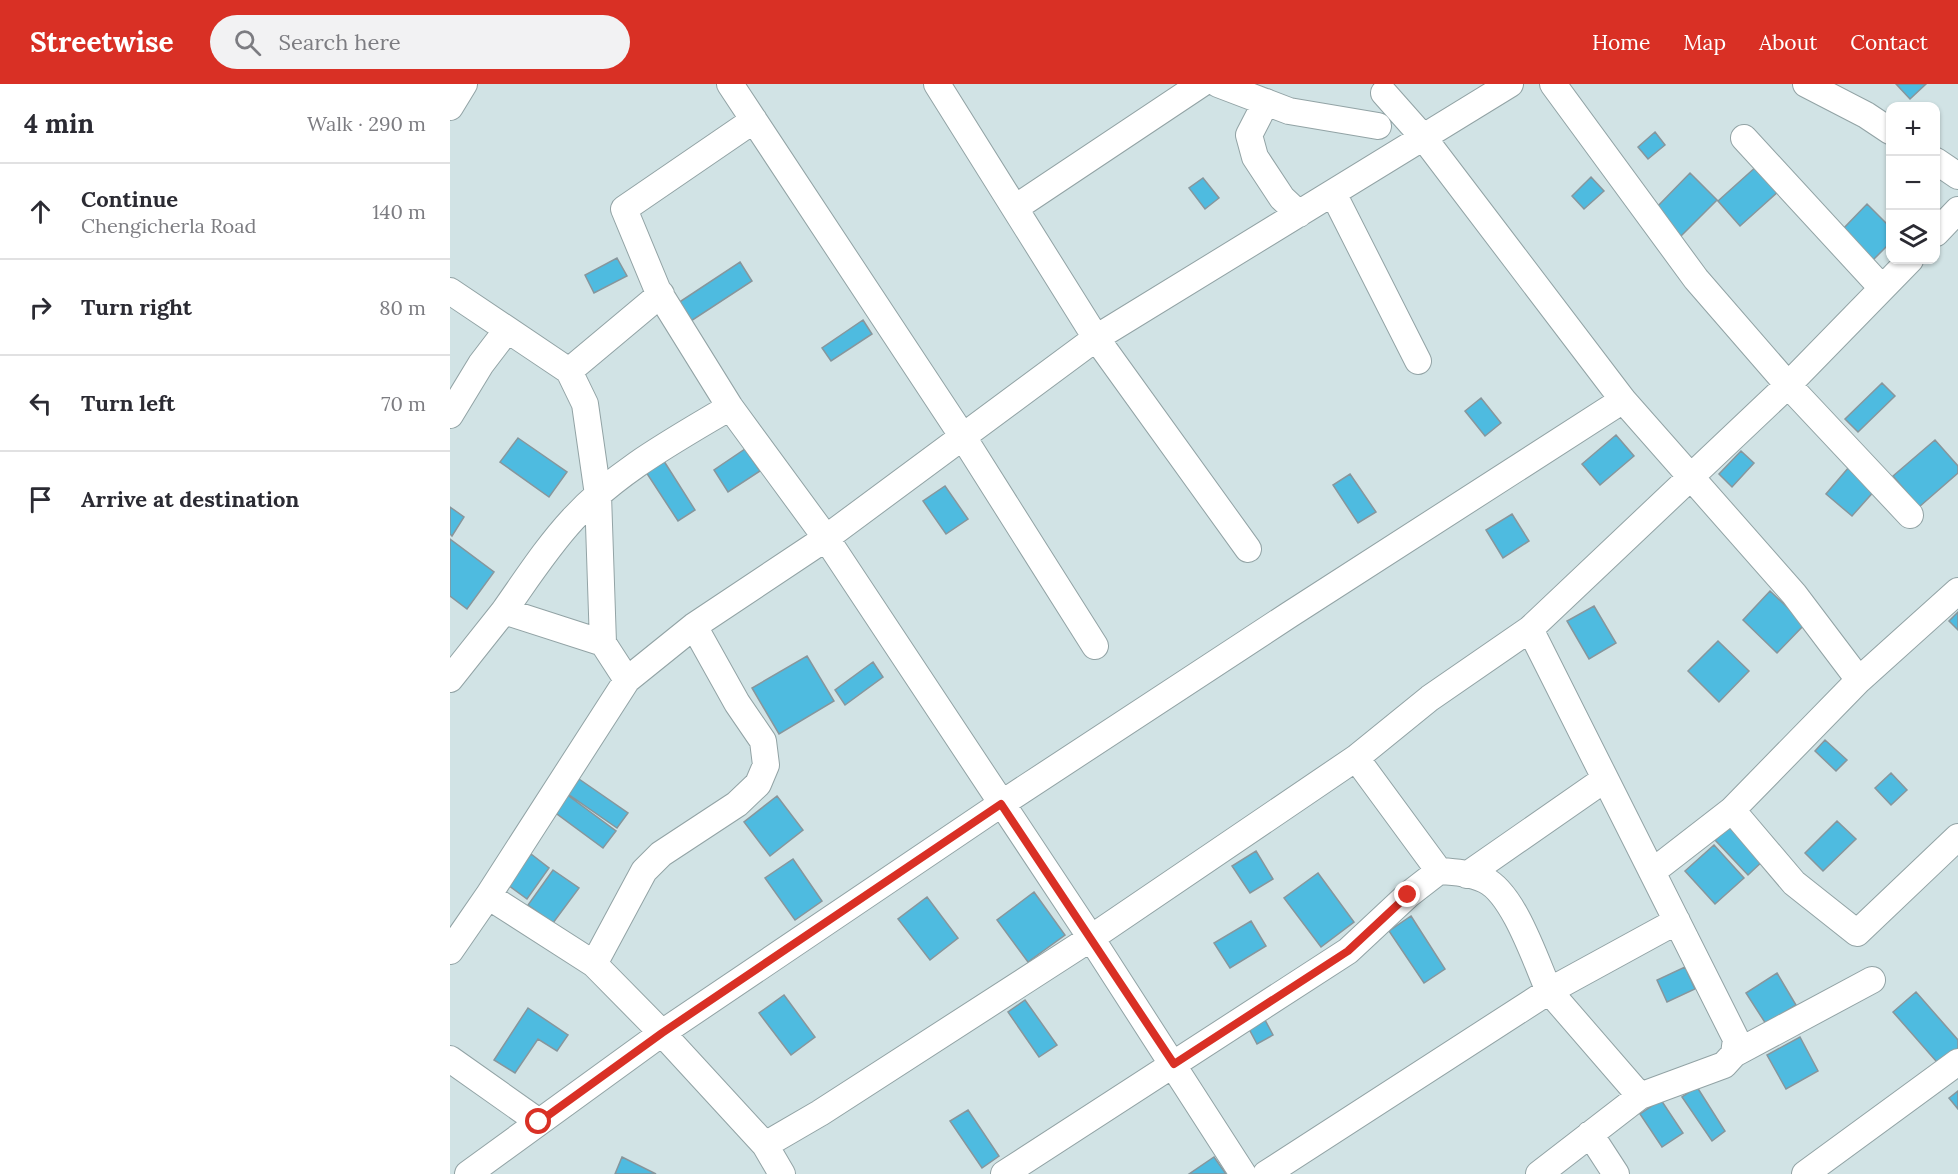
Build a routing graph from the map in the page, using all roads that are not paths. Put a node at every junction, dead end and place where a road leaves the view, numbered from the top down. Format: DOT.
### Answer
graph roads {
  1 [pos="464,84"];
  2 [pos="730,84"];
  3 [pos="937,84"];
  4 [pos="1201,84"];
  5 [pos="1218,84"];
  6 [pos="1510,84"];
  7 [pos="1553,84"];
  8 [pos="1806,84"];
  9 [pos="1385,88"];
  10 [pos="1266,102"];
  11 [pos="450,107"];
  12 [pos="754,120"];
  13 [pos="1378,126"];
  14 [pos="1886,128"];
  15 [pos="1423,137"];
  16 [pos="1744,138"];
  17 [pos="1940,164"];
  18 [pos="1373,168"];
  19 [pos="1958,176"];
  20 [pos="1333,193"];
  21 [pos="1015,208"];
  22 [pos="1958,210"];
  23 [pos="1299,214"];
  24 [pos="1940,228"];
  25 [pos="1906,264"];
  26 [pos="1882,288"];
  27 [pos="450,291"];
  28 [pos="661,294"];
  29 [pos="507,330"];
  30 [pos="1096,338"];
  31 [pos="1418,361"];
  32 [pos="569,371"];
  33 [pos="1788,385"];
  34 [pos="1623,400"];
  35 [pos="730,407"];
  36 [pos="450,415"];
  37 [pos="963,437"];
  38 [pos="1691,478"];
  39 [pos="598,495"];
  40 [pos="1910,515"];
  41 [pos="826,538"];
  42 [pos="1248,549"];
  43 [pos="1958,591"];
  44 [pos="504,611"];
  45 [pos="694,626"];
  46 [pos="1530,629"];
  47 [pos="603,643"];
  48 [pos="1095,646"];
  49 [pos="450,679"];
  50 [pos="627,680"];
  51 [pos="1859,680"];
  52 [pos="1356,758"];
  53 [pos="1605,779"];
  54 [pos="1001,804"];
  55 [pos="1732,810"];
  56 [pos="1958,837"];
  57 [pos="1439,871"];
  58 [pos="1652,872"];
  59 [pos="1467,875"];
  60 [pos="488,896"];
  61 [pos="1677,921"];
  62 [pos="1091,938"];
  63 [pos="450,951"];
  64 [pos="594,964"];
  65 [pos="1872,980"];
  66 [pos="1549,991"];
  67 [pos="662,1033"];
  68 [pos="1734,1054"];
  69 [pos="450,1059"];
  70 [pos="1958,1062"];
  71 [pos="1174,1064"];
  72 [pos="1640,1096"];
  73 [pos="539,1122"];
  74 [pos="1590,1134"];
  75 [pos="765,1145"];
  76 [pos="1813,1172"];
  77 [pos="468,1174"];
  78 [pos="782,1174"];
  79 [pos="1004,1174"];
  80 [pos="1243,1174"];
  81 [pos="1266,1174"];
  82 [pos="1539,1174"];
  83 [pos="1616,1174"];
  1 -- 11 [label="street"];
  2 -- 12 [label="street"];
  3 -- 21 [label="street"];
  4 -- 21 [label="street"];
  5 -- 10 [label="street"];
  6 -- 15 [label="street"];
  7 -- 33 [label="street"];
  8 -- 14 [label="street"];
  9 -- 13 [label="street"];
  9 -- 15 [label="street"];
  10 -- 13 [label="street"];
  10 -- 23 [label="street"];
  12 -- 28 [label="street"];
  12 -- 37 [label="street"];
  13 -- 18 [label="street"];
  15 -- 18 [label="street"];
  15 -- 34 [label="street"];
  16 -- 26 [label="street"];
  17 -- 19 [label="street"];
  18 -- 20 [label="street"];
  20 -- 23 [label="street"];
  20 -- 31 [label="street"];
  21 -- 30 [label="street"];
  22 -- 24 [label="street"];
  23 -- 30 [label="street"];
  25 -- 26 [label="street"];
  26 -- 33 [label="street"];
  27 -- 29 [label="street"];
  28 -- 32 [label="street"];
  28 -- 35 [label="street"];
  29 -- 32 [label="street"];
  29 -- 36 [label="street"];
  30 -- 37 [label="street"];
  30 -- 42 [label="street"];
  32 -- 39 [label="street"];
  33 -- 38 [label="street"];
  33 -- 40 [label="street"];
  34 -- 38 [label="street"];
  34 -- 54 [label="street"];
  35 -- 39 [label="street"];
  35 -- 41 [label="street"];
  37 -- 41 [label="street"];
  37 -- 48 [label="street"];
  38 -- 46 [label="street"];
  38 -- 51 [label="street"];
  39 -- 44 [label="street"];
  39 -- 47 [label="street"];
  41 -- 45 [label="street"];
  41 -- 54 [label="street"];
  43 -- 51 [label="street"];
  44 -- 47 [label="street"];
  44 -- 49 [label="street"];
  45 -- 50 [label="street"];
  45 -- 64 [label="street"];
  46 -- 52 [label="street"];
  46 -- 53 [label="street"];
  47 -- 50 [label="street"];
  50 -- 60 [label="street"];
  51 -- 55 [label="street"];
  52 -- 57 [label="street"];
  52 -- 62 [label="street"];
  53 -- 58 [label="street"];
  53 -- 59 [label="street"];
  54 -- 62 [label="street"];
  54 -- 67 [label="street"];
  55 -- 56 [label="street"];
  55 -- 58 [label="street"];
  57 -- 59 [label="street"];
  57 -- 71 [label="street"];
  58 -- 61 [label="street"];
  59 -- 66 [label="street"];
  60 -- 63 [label="street"];
  60 -- 64 [label="street"];
  61 -- 66 [label="street"];
  61 -- 68 [label="street"];
  62 -- 71 [label="street"];
  62 -- 75 [label="street"];
  64 -- 67 [label="street"];
  65 -- 68 [label="street"];
  66 -- 72 [label="street"];
  66 -- 81 [label="street"];
  67 -- 73 [label="street"];
  67 -- 75 [label="street"];
  68 -- 72 [label="street"];
  69 -- 73 [label="street"];
  70 -- 76 [label="street"];
  71 -- 79 [label="street"];
  71 -- 80 [label="street"];
  72 -- 74 [label="street"];
  73 -- 77 [label="street"];
  74 -- 82 [label="street"];
  74 -- 83 [label="street"];
  75 -- 78 [label="street"];
}
